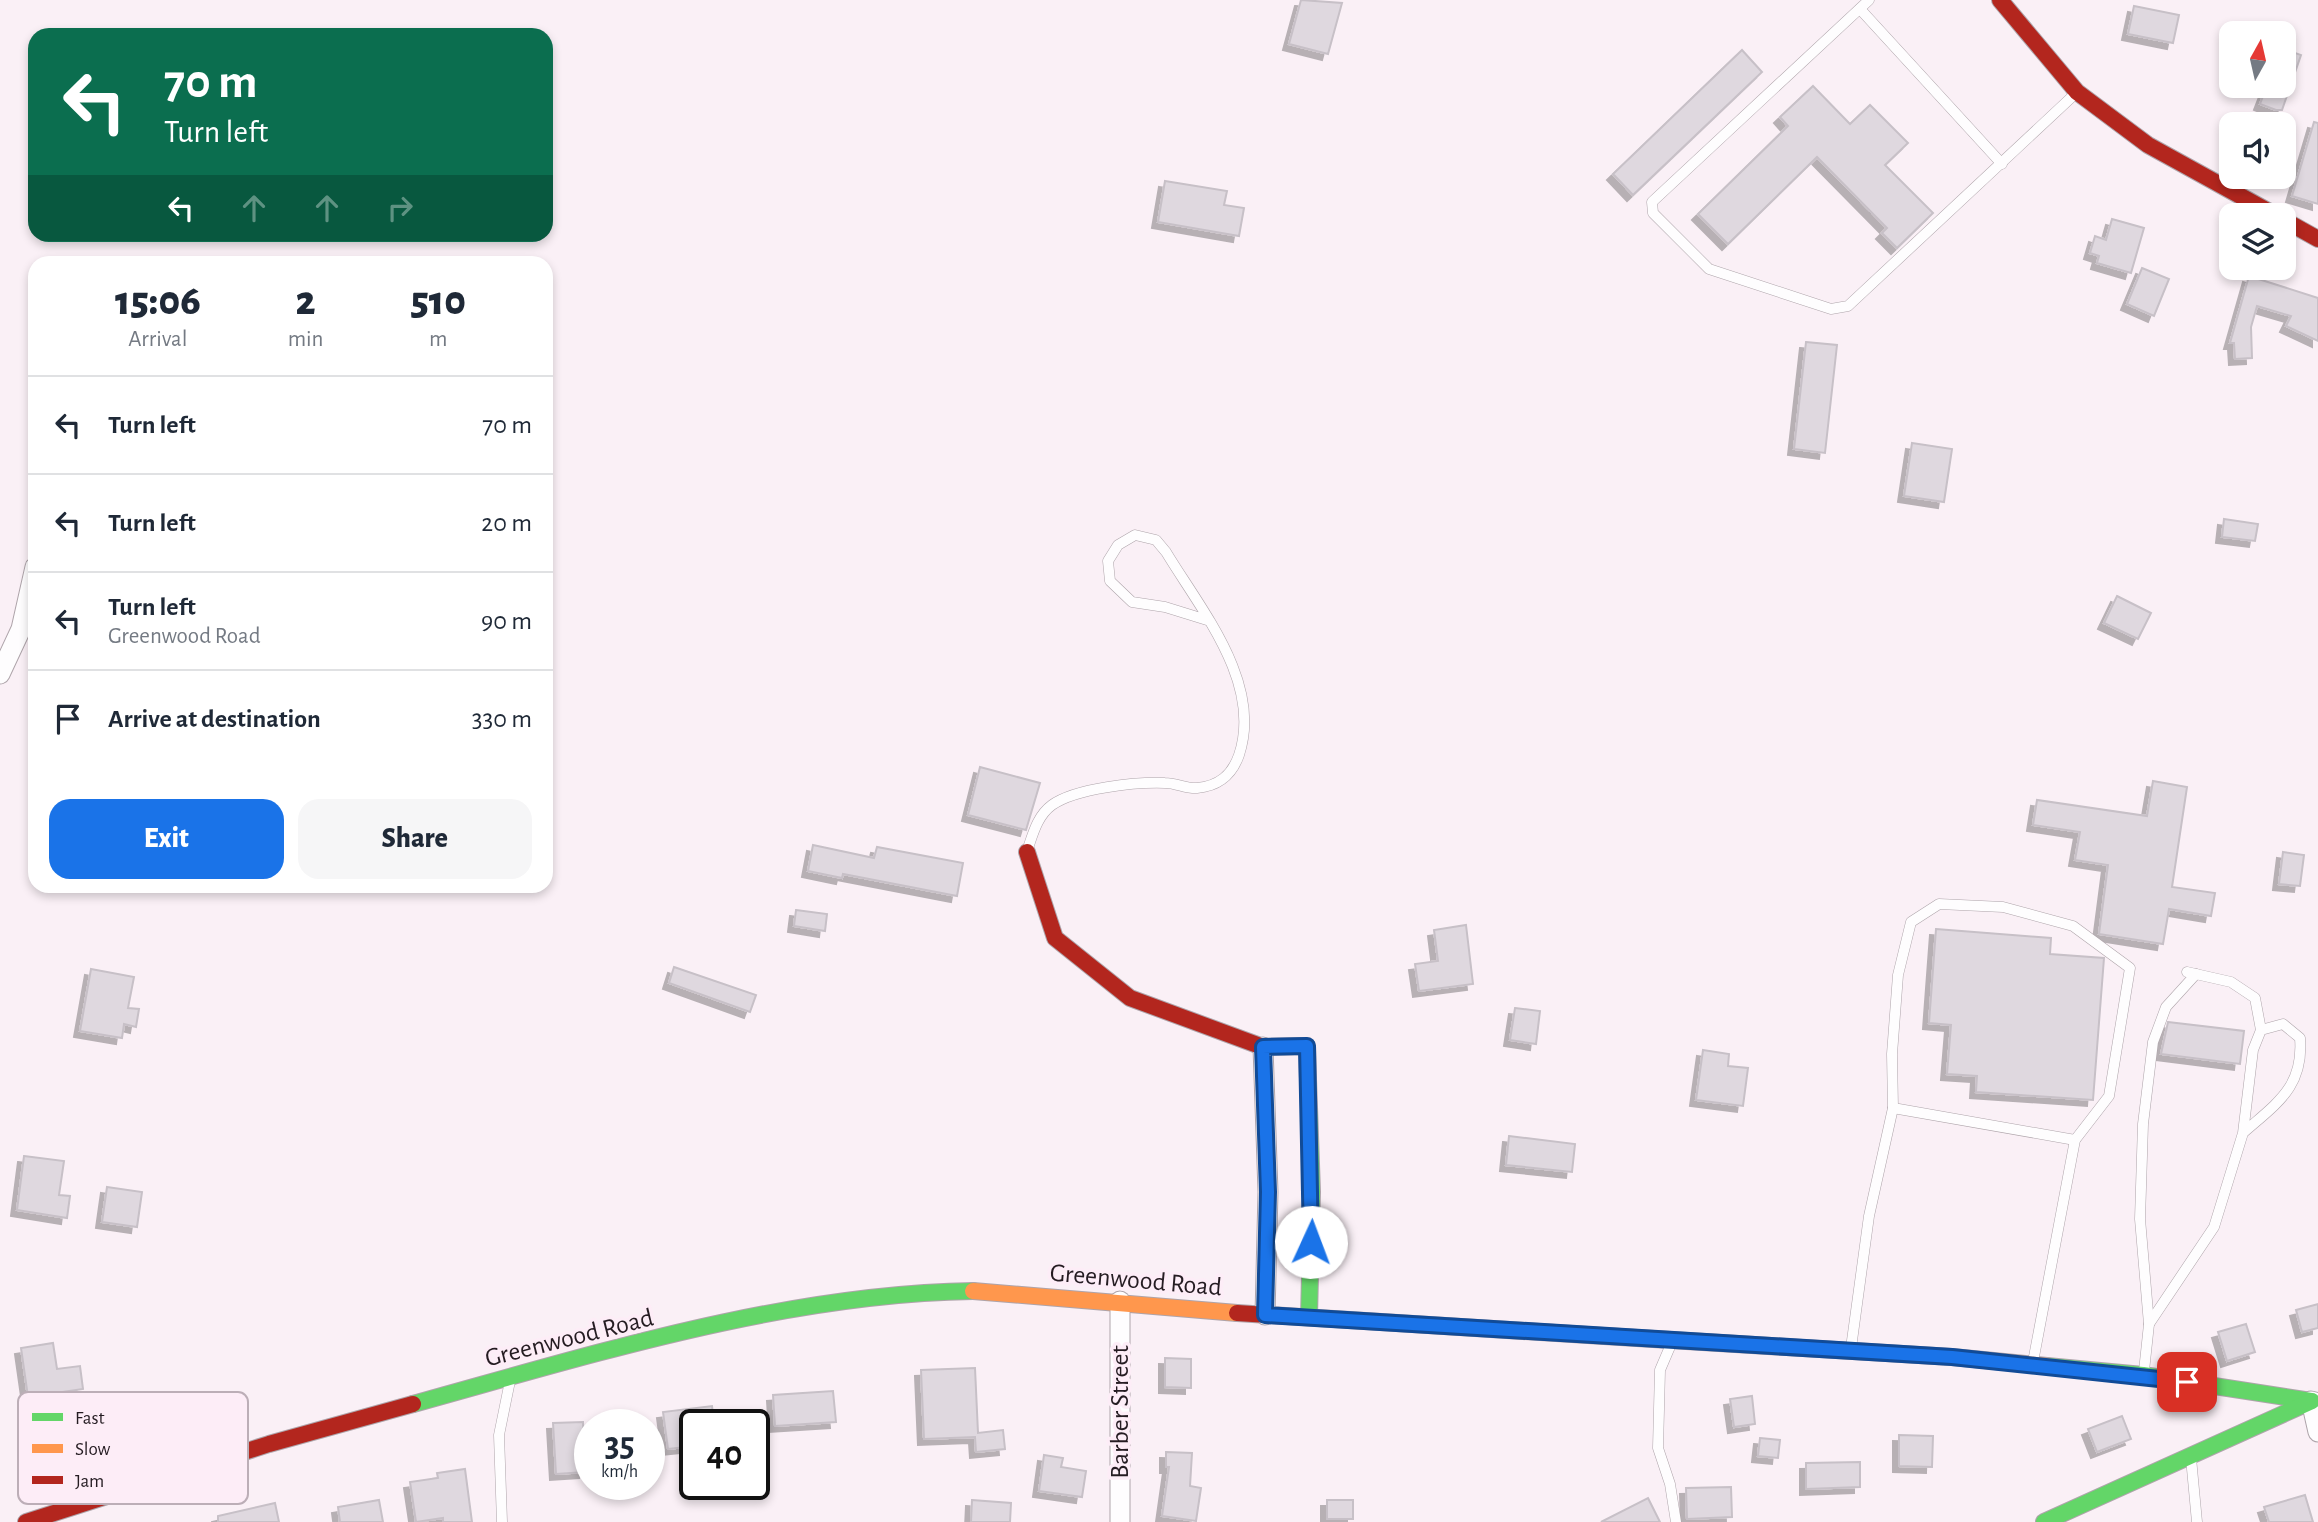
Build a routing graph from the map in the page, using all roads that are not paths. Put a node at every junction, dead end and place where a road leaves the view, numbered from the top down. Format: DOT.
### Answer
graph roads {
  1 [pos="1869,0"];
  2 [pos="2000,0"];
  3 [pos="1860,9"];
  4 [pos="2077,92"];
  5 [pos="2002,164"];
  6 [pos="2253,203"];
  7 [pos="2296,227"];
  8 [pos="2318,239"];
  9 [pos="28,598"];
  10 [pos="1207,620"];
  11 [pos="0,674"];
  12 [pos="1027,852"];
  13 [pos="2261,1030"];
  14 [pos="1263,1047"];
  15 [pos="1893,1108"];
  16 [pos="2243,1133"];
  17 [pos="2075,1140"];
  18 [pos="1120,1301"];
  19 [pos="1265,1315"];
  20 [pos="1308,1317"];
  21 [pos="2149,1325"];
  22 [pos="1674,1338"];
  23 [pos="1850,1352"];
  24 [pos="2033,1364"];
  25 [pos="2144,1375"];
  26 [pos="511,1377"];
  27 [pos="2316,1401"];
  28 [pos="2318,1433"];
  29 [pos="248,1451"];
  30 [pos="2191,1458"];
  31 [pos="97,1504"];
  32 [pos="26,1522"];
  33 [pos="502,1522"];
  34 [pos="1120,1522"];
  35 [pos="1676,1522"];
  36 [pos="2044,1522"];
  37 [pos="2197,1522"];
  1 -- 3 [label="lane"];
  2 -- 4 [label="street"];
  3 -- 5 [label="lane"];
  3 -- 5 [label="lane"];
  4 -- 5 [label="lane"];
  4 -- 6 [label="street"];
  7 -- 8 [label="street"];
  9 -- 11 [label="street"];
  10 -- 10 [label="lane"];
  10 -- 12 [label="lane"];
  12 -- 14 [label="street"];
  13 -- 16 [label="lane"];
  13 -- 16 [label="lane"];
  13 -- 21 [label="lane"];
  14 -- 19 [label="street"];
  14 -- 20 [label="street"];
  15 -- 17 [label="lane"];
  15 -- 17 [label="lane"];
  15 -- 23 [label="lane"];
  16 -- 21 [label="lane"];
  17 -- 24 [label="lane"];
  18 -- 19 [label="street, Greenwood Road"];
  18 -- 26 [label="street, Greenwood Road"];
  18 -- 34 [label="street, Barber Street"];
  19 -- 20 [label="street, Greenwood Road"];
  20 -- 22 [label="street, Greenwood Road"];
  21 -- 25 [label="lane"];
  22 -- 23 [label="street, Greenwood Road"];
  22 -- 35 [label="lane"];
  23 -- 24 [label="street, Greenwood Road"];
  24 -- 25 [label="street, Greenwood Road"];
  25 -- 27 [label="street, Greenwood Road"];
  26 -- 29 [label="street, Greenwood Road"];
  26 -- 33 [label="lane"];
  27 -- 28 [label="street"];
  27 -- 30 [label="street"];
  30 -- 36 [label="street"];
  30 -- 37 [label="lane"];
  31 -- 32 [label="street, Greenwood Road"];
}
